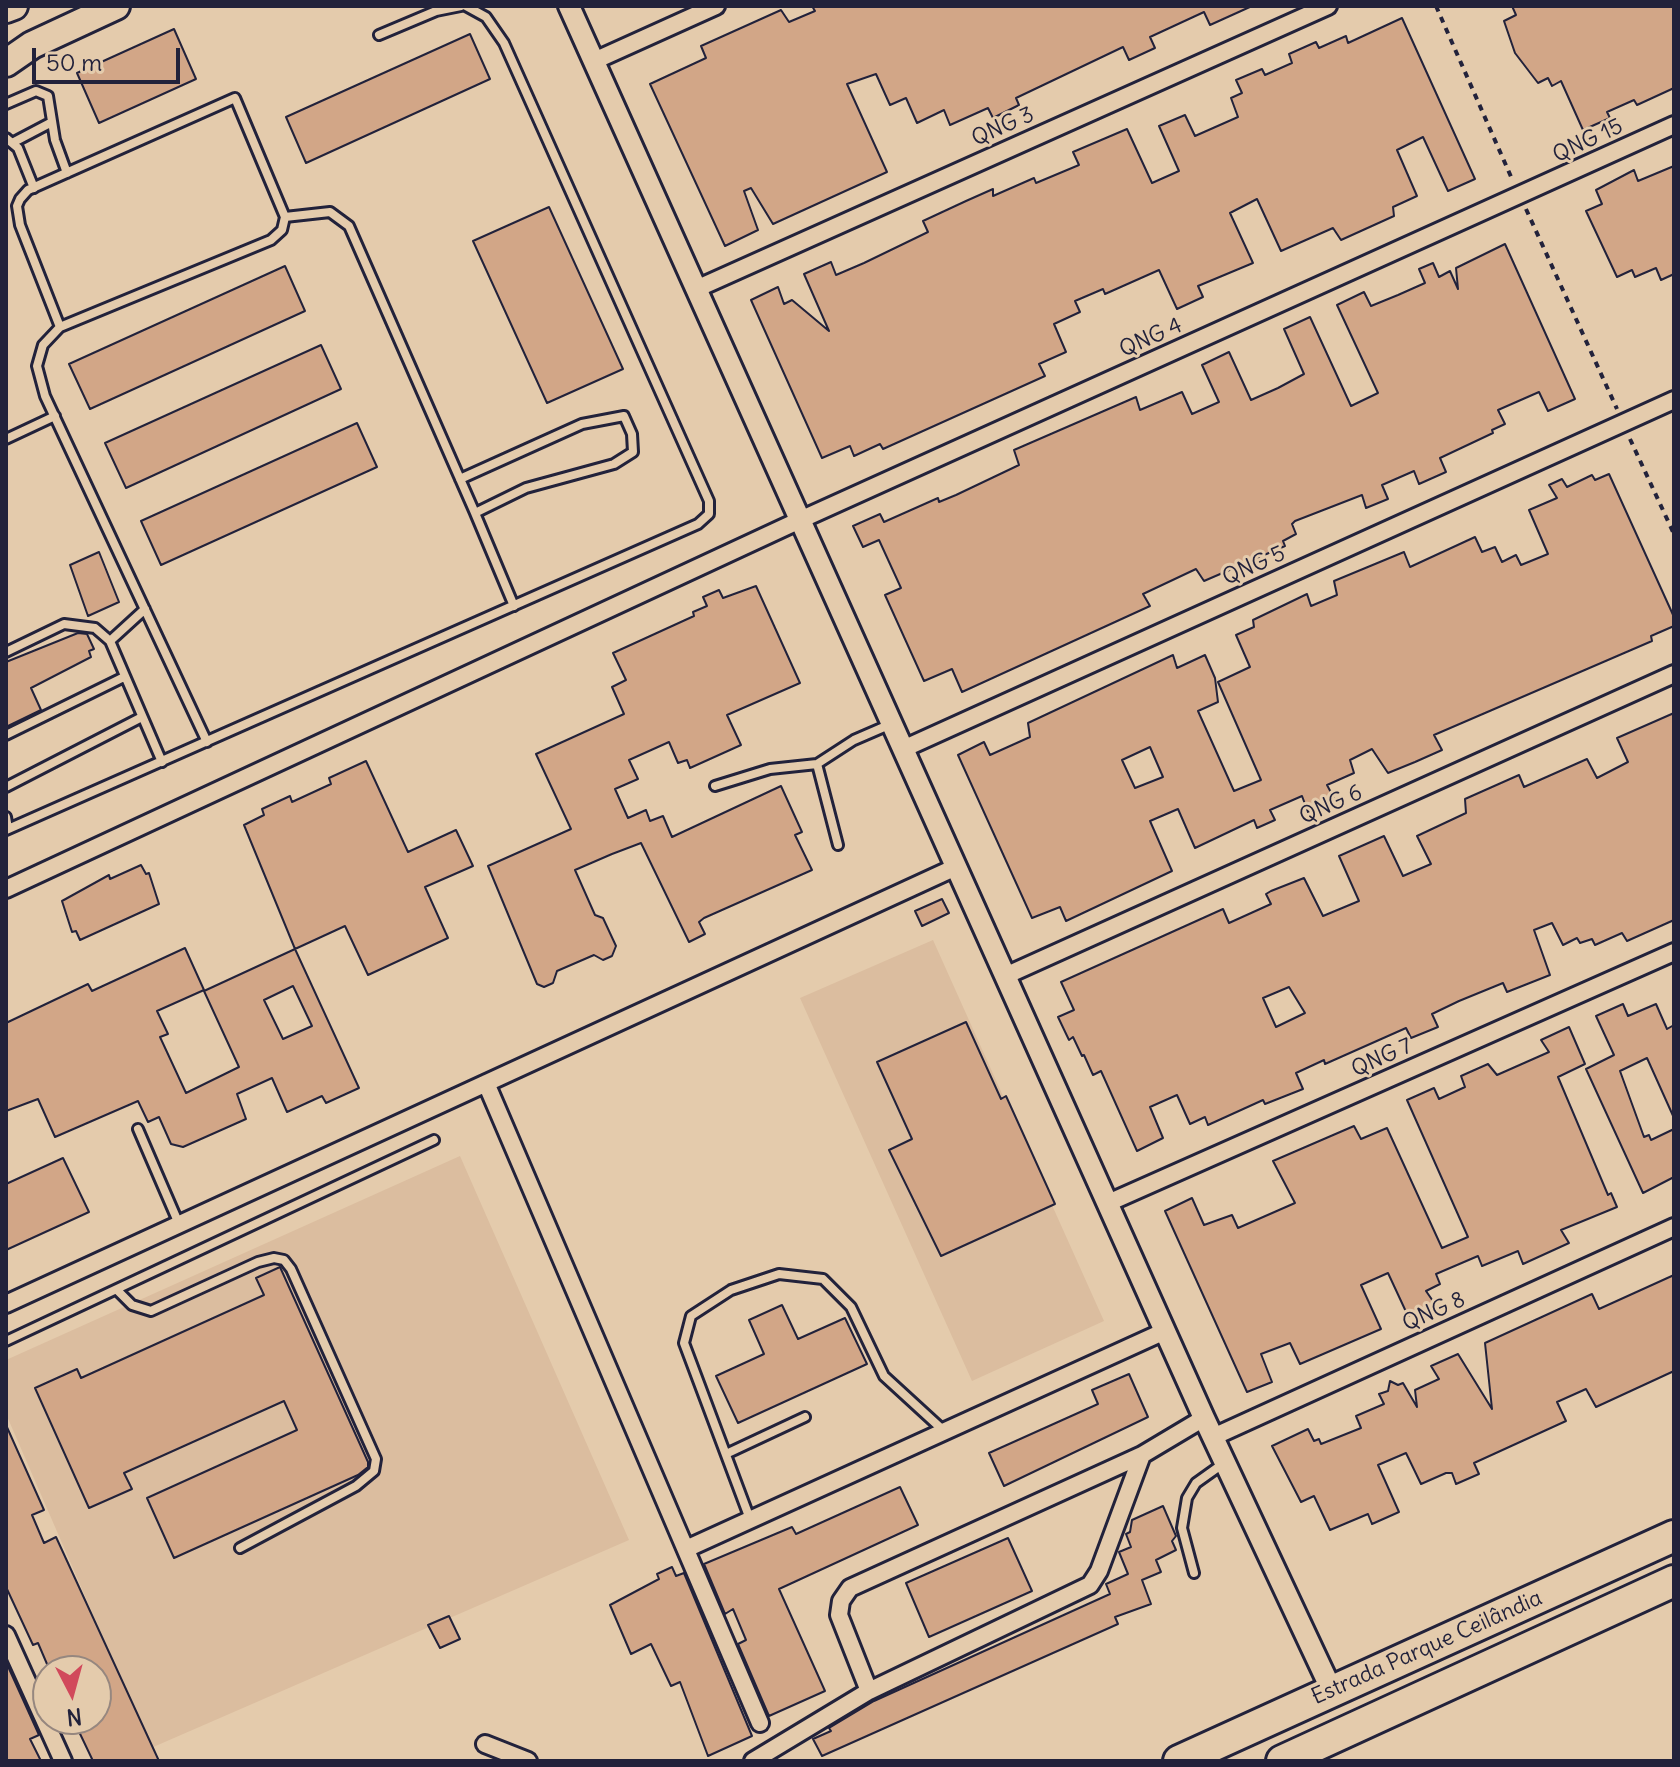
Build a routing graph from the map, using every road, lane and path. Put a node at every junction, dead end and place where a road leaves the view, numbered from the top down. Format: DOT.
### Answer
graph roads {
  1 [pos="14,6"];
  2 [pos="116,6"];
  3 [pos="464,6"];
  4 [pos="569,6"];
  5 [pos="716,6"];
  6 [pos="1328,6"];
  7 [pos="1436,6"];
  8 [pos="6,9"];
  9 [pos="379,35"];
  10 [pos="594,61"];
  11 [pos="6,63"];
  12 [pos="6,104"];
  13 [pos="52,122"];
  14 [pos="1674,125"];
  15 [pos="10,140"];
  16 [pos="67,173"];
  17 [pos="34,188"];
  18 [pos="1520,196"];
  19 [pos="285,217"];
  20 [pos="696,289"];
  21 [pos="60,327"];
  22 [pos="1674,400"];
  23 [pos="55,416"];
  24 [pos="1623,423"];
  25 [pos="6,439"];
  26 [pos="460,479"];
  27 [pos="475,513"];
  28 [pos="800,520"];
  29 [pos="1674,534"];
  30 [pos="514,606"];
  31 [pos="145,609"];
  32 [pos="110,641"];
  33 [pos="6,652"];
  34 [pos="1674,674"];
  35 [pos="124,677"];
  36 [pos="142,717"];
  37 [pos="892,724"];
  38 [pos="6,735"];
  39 [pos="207,742"];
  40 [pos="903,749"];
  41 [pos="162,762"];
  42 [pos="817,764"];
  43 [pos="715,786"];
  44 [pos="6,787"];
  45 [pos="6,817"];
  46 [pos="7,830"];
  47 [pos="838,845"];
  48 [pos="956,867"];
  49 [pos="6,889"];
  50 [pos="1674,952"];
  51 [pos="1005,976"];
  52 [pos="486,1083"];
  53 [pos="138,1129"];
  54 [pos="434,1140"];
  55 [pos="1108,1203"];
  56 [pos="179,1224"];
  57 [pos="1674,1227"];
  58 [pos="118,1291"];
  59 [pos="6,1304"];
  60 [pos="1165,1331"];
  61 [pos="6,1341"];
  62 [pos="805,1417"];
  63 [pos="1208,1427"];
  64 [pos="944,1431"];
  65 [pos="726,1454"];
  66 [pos="1142,1455"];
  67 [pos="1225,1463"];
  68 [pos="750,1519"];
  69 [pos="1674,1536"];
  70 [pos="240,1548"];
  71 [pos="686,1549"];
  72 [pos="1194,1573"];
  73 [pos="1674,1581"];
  74 [pos="6,1635"];
  75 [pos="869,1691"];
  76 [pos="1332,1691"];
  77 [pos="760,1723"];
  78 [pos="485,1744"];
  79 [pos="63,1761"];
  80 [pos="528,1761"];
  81 [pos="753,1761"];
  82 [pos="1179,1761"];
  83 [pos="1282,1761"];
  1 -- 8 [label="main road"];
  2 -- 11 [label="main road"];
  3 -- 9 [label="lane"];
  3 -- 30 [label="lane"];
  4 -- 10 [label="street"];
  5 -- 10 [label="street"];
  6 -- 20 [label="street, QNG 3"];
  7 -- 18 [label="path"];
  10 -- 20 [label="street"];
  12 -- 13 [label="lane"];
  13 -- 15 [label="lane"];
  13 -- 16 [label="lane"];
  14 -- 18 [label="street, QNG 15"];
  15 -- 17 [label="lane"];
  16 -- 17 [label="lane"];
  16 -- 19 [label="lane"];
  17 -- 21 [label="lane"];
  18 -- 24 [label="path"];
  18 -- 28 [label="street, QNG 4"];
  19 -- 21 [label="lane"];
  19 -- 26 [label="lane"];
  20 -- 28 [label="street"];
  21 -- 23 [label="lane"];
  22 -- 24 [label="street, QNG 5"];
  23 -- 25 [label="lane"];
  23 -- 31 [label="lane"];
  24 -- 29 [label="path"];
  24 -- 40 [label="street, QNG 5"];
  26 -- 27 [label="lane"];
  26 -- 27 [label="lane"];
  27 -- 30 [label="lane"];
  28 -- 37 [label="street"];
  28 -- 49 [label="street, QNG 4"];
  30 -- 39 [label="lane"];
  31 -- 32 [label="lane"];
  31 -- 39 [label="lane"];
  32 -- 33 [label="lane"];
  32 -- 35 [label="lane"];
  34 -- 51 [label="street, QNG 6"];
  35 -- 36 [label="lane"];
  35 -- 38 [label="lane"];
  36 -- 41 [label="lane"];
  36 -- 44 [label="lane"];
  37 -- 40 [label="street"];
  37 -- 42 [label="lane"];
  39 -- 41 [label="lane"];
  40 -- 48 [label="street"];
  41 -- 46 [label="lane"];
  42 -- 43 [label="lane"];
  42 -- 47 [label="lane"];
  45 -- 46 [label="lane"];
  48 -- 51 [label="street"];
  48 -- 52 [label="street"];
  50 -- 55 [label="street, QNG 7"];
  51 -- 55 [label="street"];
  52 -- 56 [label="street"];
  52 -- 71 [label="street"];
  53 -- 56 [label="lane"];
  54 -- 58 [label="lane"];
  55 -- 60 [label="street"];
  56 -- 59 [label="street"];
  57 -- 63 [label="street, QNG 8"];
  58 -- 61 [label="lane"];
  58 -- 70 [label="lane"];
  60 -- 63 [label="street"];
  60 -- 64 [label="street"];
  62 -- 65 [label="lane"];
  63 -- 66 [label="street, QNG 8"];
  63 -- 67 [label="street"];
  64 -- 65 [label="lane"];
  64 -- 68 [label="street"];
  65 -- 68 [label="lane"];
  66 -- 75 [label="street"];
  66 -- 75 [label="street, QNG 8"];
  67 -- 72 [label="lane"];
  67 -- 76 [label="street"];
  68 -- 71 [label="street"];
  69 -- 76 [label="highway, Estrada Parque Ceilândia"];
  71 -- 77 [label="street"];
  73 -- 83 [label="highway, Estrada Parque Ceilândia"];
  74 -- 79 [label="street"];
  75 -- 81 [label="street"];
  76 -- 82 [label="highway, Estrada Parque Ceilândia"];
  78 -- 80 [label="street"];
}
